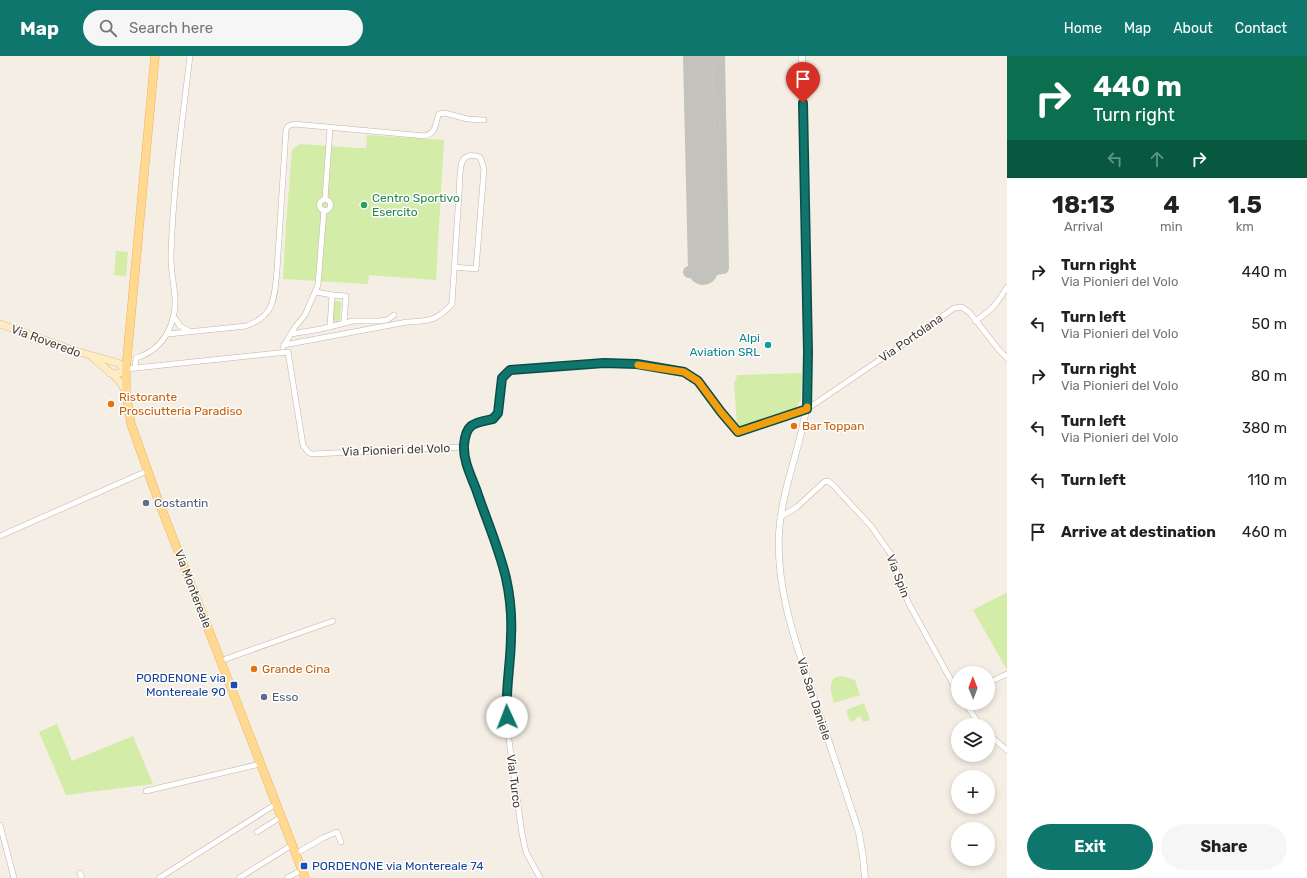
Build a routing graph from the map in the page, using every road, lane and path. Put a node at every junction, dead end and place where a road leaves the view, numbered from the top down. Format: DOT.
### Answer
graph roads {
  1 [pos="154,56"];
  2 [pos="190,56"];
  3 [pos="802,56"];
  4 [pos="484,120"];
  5 [pos="330,128"];
  6 [pos="454,267"];
  7 [pos="1007,287"];
  8 [pos="316,292"];
  9 [pos="332,295"];
  10 [pos="394,315"];
  11 [pos="174,317"];
  12 [pos="975,321"];
  13 [pos="344,322"];
  14 [pos="0,324"];
  15 [pos="330,327"];
  16 [pos="189,331"];
  17 [pos="168,334"];
  18 [pos="291,334"];
  19 [pos="284,345"];
  20 [pos="127,349"];
  21 [pos="279,352"];
  22 [pos="91,357"];
  23 [pos="1007,358"];
  24 [pos="112,361"];
  25 [pos="135,368"];
  26 [pos="126,370"];
  27 [pos="110,373"];
  28 [pos="126,392"];
  29 [pos="807,409"];
  30 [pos="464,447"];
  31 [pos="147,471"];
  32 [pos="780,517"];
  33 [pos="0,536"];
  34 [pos="333,621"];
  35 [pos="220,661"];
  36 [pos="1007,674"];
  37 [pos="951,680"];
  38 [pos="995,680"];
  39 [pos="995,740"];
  40 [pos="1007,750"];
  41 [pos="260,764"];
  42 [pos="146,791"];
  43 [pos="276,804"];
  44 [pos="281,817"];
  45 [pos="0,825"];
  46 [pos="258,832"];
  47 [pos="341,842"];
  48 [pos="292,845"];
  49 [pos="295,854"];
  50 [pos="303,874"];
  51 [pos="14,878"];
  52 [pos="159,878"];
  53 [pos="239,878"];
  54 [pos="287,878"];
  55 [pos="540,878"];
  56 [pos="865,878"];
  1 -- 20 [label="main road, Via Montereale"];
  2 -- 11 [label="street"];
  3 -- 29 [label="street, Via San Daniele"];
  4 -- 5 [label="street"];
  5 -- 8 [label="street"];
  5 -- 16 [label="street"];
  6 -- 6 [label="street"];
  6 -- 19 [label="street"];
  7 -- 12 [label="street"];
  8 -- 9 [label="street"];
  8 -- 18 [label="street"];
  9 -- 13 [label="street"];
  9 -- 15 [label="street"];
  10 -- 13 [label="street"];
  11 -- 16 [label="street"];
  11 -- 17 [label="street"];
  12 -- 23 [label="street"];
  12 -- 29 [label="street, Via Portolana"];
  13 -- 15 [label="street"];
  14 -- 22 [label="main road, Via Roveredo"];
  15 -- 18 [label="street"];
  16 -- 17 [label="street"];
  17 -- 25 [label="street"];
  18 -- 19 [label="street"];
  19 -- 21 [label="street"];
  20 -- 24 [label="main road"];
  20 -- 26 [label="main road, Via Montereale"];
  21 -- 25 [label="street"];
  21 -- 30 [label="street, Via Pionieri del Volo"];
  22 -- 24 [label="main road, Via Roveredo"];
  22 -- 27 [label="main road, Via Roveredo"];
  24 -- 26 [label="main road, Via Roveredo"];
  25 -- 26 [label="street"];
  26 -- 27 [label="main road"];
  26 -- 28 [label="main road, Via Montereale"];
  27 -- 28 [label="main road, Via Roveredo"];
  28 -- 31 [label="main road, Via Montereale"];
  29 -- 30 [label="street, Via Pionieri del Volo"];
  29 -- 32 [label="street, Via San Daniele"];
  30 -- 55 [label="street, Vial Turco"];
  31 -- 33 [label="street"];
  31 -- 35 [label="main road, Via Montereale"];
  32 -- 37 [label="street, Via Spin"];
  32 -- 56 [label="street, Via San Daniele"];
  34 -- 35 [label="street"];
  35 -- 41 [label="main road, Via Montereale"];
  36 -- 38 [label="street"];
  39 -- 40 [label="street"];
  41 -- 42 [label="street"];
  41 -- 43 [label="main road, Via Montereale"];
  43 -- 44 [label="main road, Via Montereale"];
  43 -- 52 [label="street"];
  44 -- 46 [label="street"];
  44 -- 48 [label="main road, Via Montereale"];
  45 -- 51 [label="street"];
  47 -- 49 [label="street"];
  48 -- 49 [label="main road, Via Montereale"];
  48 -- 53 [label="street"];
  49 -- 50 [label="main road, Via Montereale"];
  50 -- 54 [label="street"];
}
